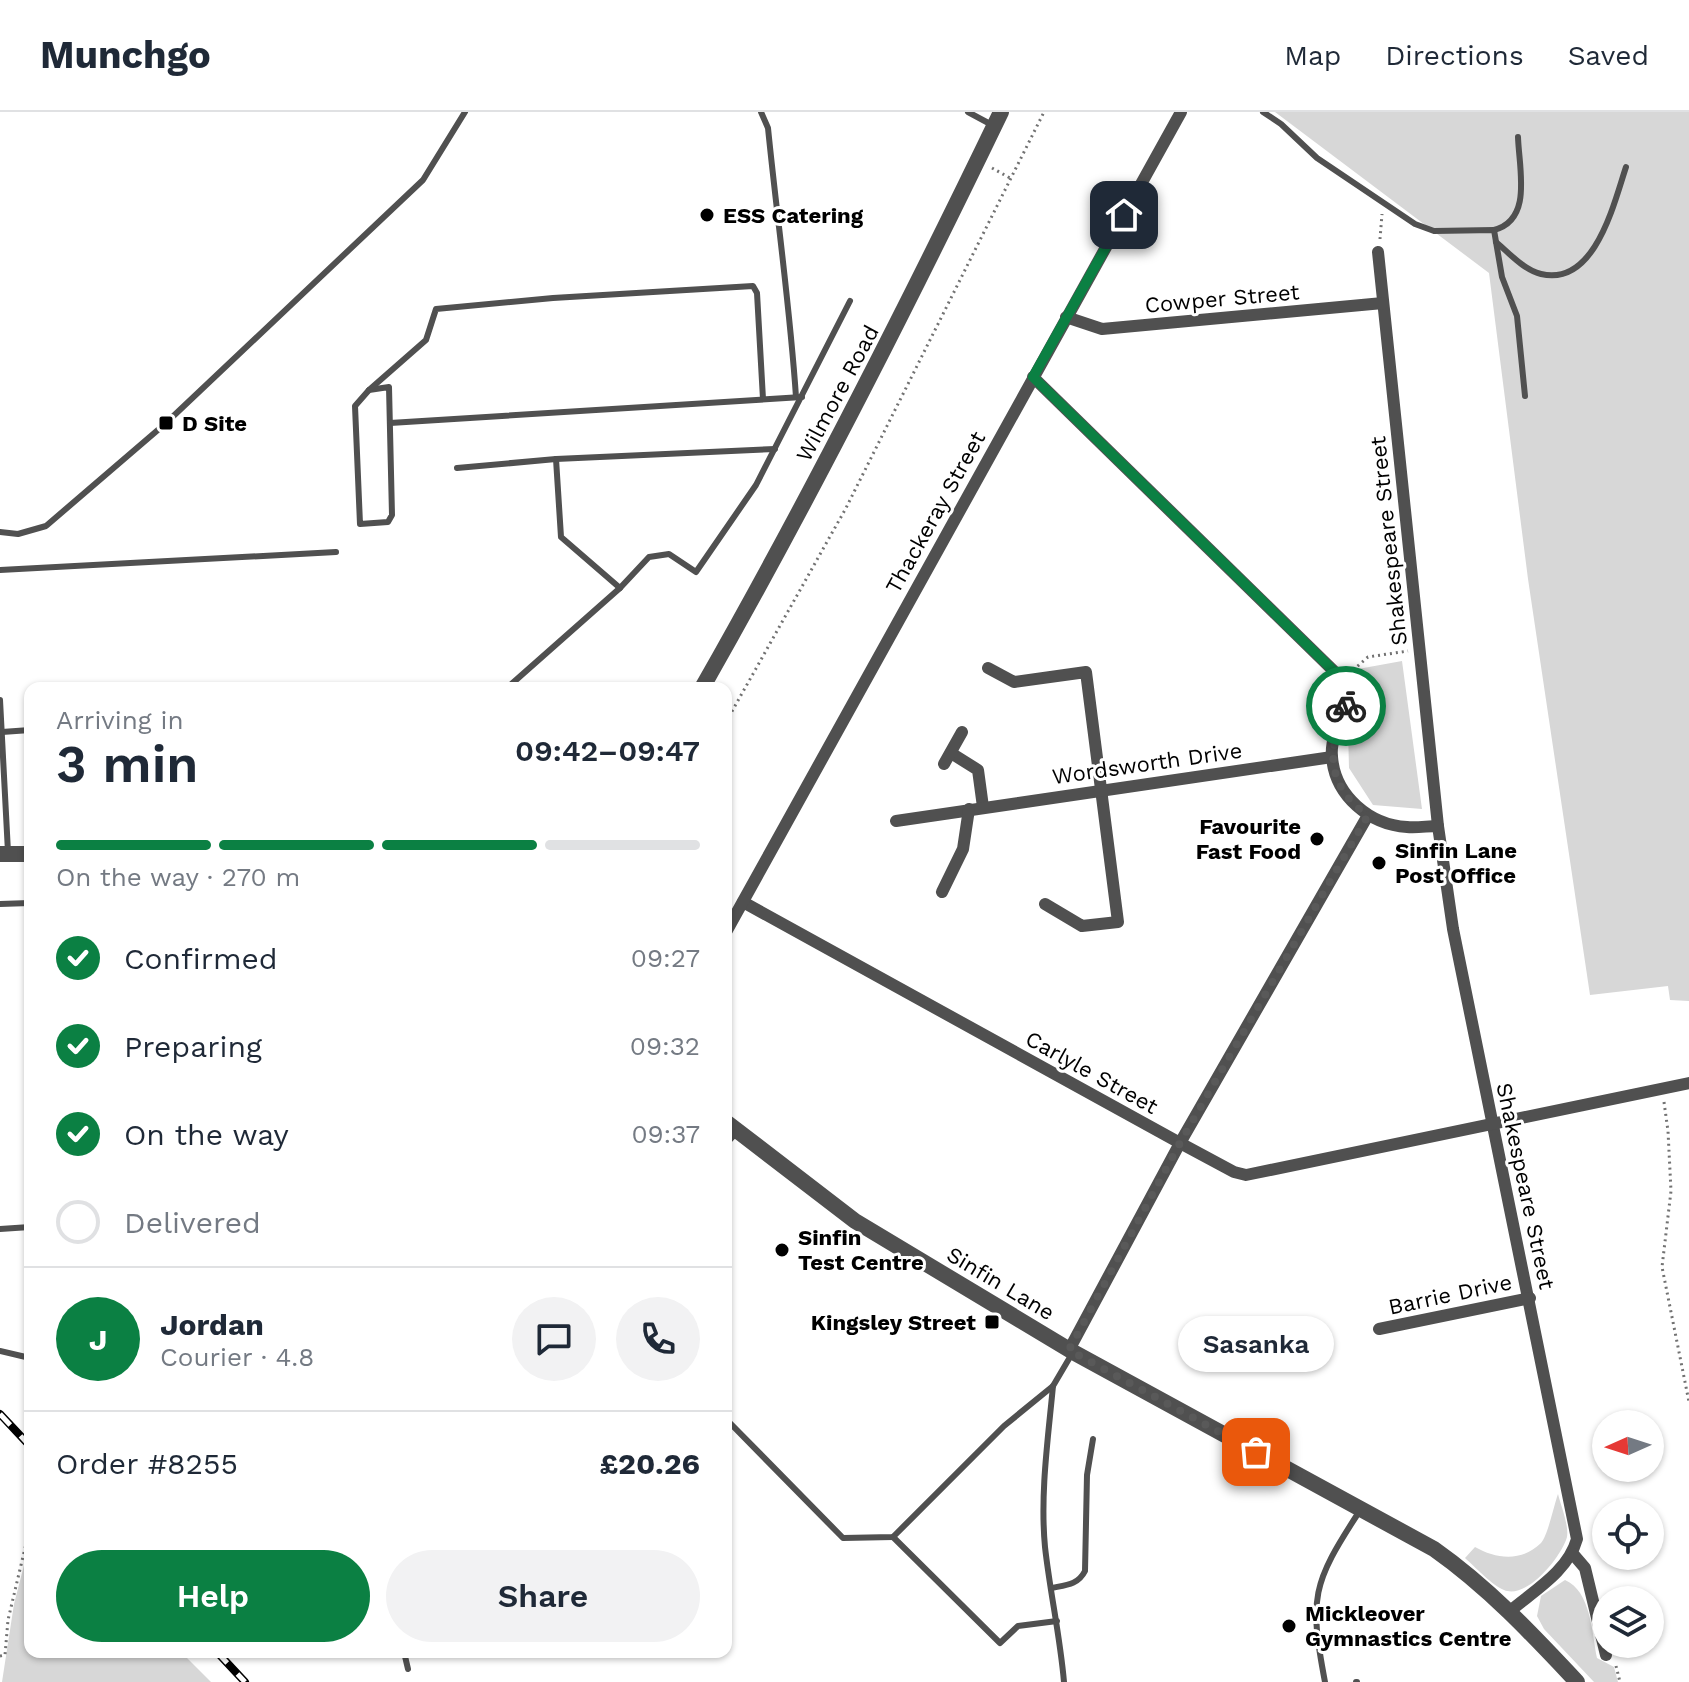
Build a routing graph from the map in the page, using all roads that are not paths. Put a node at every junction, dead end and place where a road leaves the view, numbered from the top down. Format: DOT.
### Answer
graph roads {
  1 [pos="465,112"];
  2 [pos="761,112"];
  3 [pos="968,112"];
  4 [pos="1181,112"];
  5 [pos="1263,112"];
  6 [pos="997,119"];
  7 [pos="1518,137"];
  8 [pos="1626,167"];
  9 [pos="1494,230"];
  10 [pos="1496,242"];
  11 [pos="1378,252"];
  12 [pos="850,301"];
  13 [pos="1383,303"];
  14 [pos="1066,317"];
  15 [pos="1033,377"];
  16 [pos="369,390"];
  17 [pos="1525,396"];
  18 [pos="799,397"];
  19 [pos="763,399"];
  20 [pos="390,423"];
  21 [pos="775,449"];
  22 [pos="556,459"];
  23 [pos="457,468"];
  24 [pos="0,532"];
  25 [pos="336,552"];
  26 [pos="0,570"];
  27 [pos="620,588"];
  28 [pos="988,668"];
  29 [pos="514,682"];
  30 [pos="705,682"];
  31 [pos="0,700"];
  32 [pos="24,730"];
  33 [pos="2,732"];
  34 [pos="962,732"];
  35 [pos="1332,757"];
  36 [pos="1101,790"];
  37 [pos="983,807"];
  38 [pos="969,809"];
  39 [pos="1367,817"];
  40 [pos="896,821"];
  41 [pos="1438,826"];
  42 [pos="4,854"];
  43 [pos="942,892"];
  44 [pos="743,902"];
  45 [pos="24,903"];
  46 [pos="0,904"];
  47 [pos="1045,904"];
  48 [pos="732,921"];
  49 [pos="1687,1087"];
  50 [pos="1491,1124"];
  51 [pos="732,1133"];
  52 [pos="1180,1143"];
  53 [pos="24,1227"];
  54 [pos="0,1229"];
  55 [pos="1530,1298"];
  56 [pos="1379,1329"];
  57 [pos="0,1351"];
  58 [pos="1071,1351"];
  59 [pos="24,1357"];
  60 [pos="1053,1386"];
  61 [pos="732,1425"];
  62 [pos="1093,1439"];
  63 [pos="1361,1509"];
  64 [pos="893,1537"];
  65 [pos="1573,1554"];
  66 [pos="1051,1588"];
  67 [pos="1592,1597"];
  68 [pos="1510,1611"];
  69 [pos="1057,1621"];
  70 [pos="405,1658"];
  71 [pos="408,1669"];
  72 [pos="1064,1682"];
  73 [pos="1325,1682"];
  74 [pos="1577,1682"];
  1 -- 24 [label="lane"];
  2 -- 18 [label="lane"];
  3 -- 6 [label="lane"];
  4 -- 14 [label="street, Thackeray Street"];
  5 -- 9 [label="lane"];
  6 -- 30 [label="street, Wilmore Road"];
  7 -- 9 [label="lane"];
  8 -- 10 [label="lane"];
  9 -- 10 [label="lane"];
  10 -- 17 [label="lane"];
  11 -- 13 [label="street, Shakespeare Street"];
  12 -- 18 [label="lane"];
  13 -- 14 [label="street, Cowper Street"];
  13 -- 41 [label="street, Shakespeare Street"];
  14 -- 15 [label="street, Thackeray Street"];
  15 -- 35 [label="street"];
  15 -- 44 [label="street, Thackeray Street"];
  16 -- 19 [label="lane"];
  16 -- 20 [label="lane"];
  16 -- 20 [label="lane"];
  18 -- 19 [label="lane"];
  18 -- 21 [label="lane"];
  19 -- 20 [label="lane"];
  21 -- 22 [label="lane"];
  21 -- 27 [label="lane"];
  22 -- 23 [label="lane"];
  22 -- 27 [label="lane"];
  25 -- 26 [label="lane"];
  27 -- 29 [label="lane"];
  28 -- 36 [label="street"];
  31 -- 33 [label="lane"];
  32 -- 33 [label="lane"];
  33 -- 42 [label="lane"];
  34 -- 37 [label="street"];
  35 -- 36 [label="street, Wordsworth Drive"];
  35 -- 39 [label="street"];
  36 -- 37 [label="street, Wordsworth Drive"];
  36 -- 47 [label="street"];
  37 -- 38 [label="street, Wordsworth Drive"];
  38 -- 40 [label="street, Wordsworth Drive"];
  38 -- 43 [label="street"];
  39 -- 41 [label="street"];
  39 -- 52 [label="street"];
  41 -- 50 [label="street, Shakespeare Street"];
  44 -- 48 [label="street, Thackeray Street"];
  44 -- 52 [label="street, Carlyle Street"];
  45 -- 46 [label="lane"];
  49 -- 50 [label="street, Carlyle Street"];
  50 -- 52 [label="street, Carlyle Street"];
  50 -- 55 [label="street, Shakespeare Street"];
  51 -- 58 [label="street, Sinfin Lane"];
  52 -- 58 [label="street"];
  53 -- 54 [label="lane"];
  55 -- 56 [label="street, Barrie Drive"];
  55 -- 65 [label="street, Shakespeare Street"];
  57 -- 59 [label="lane"];
  58 -- 60 [label="lane"];
  58 -- 63 [label="street, Sinfin Lane"];
  60 -- 64 [label="lane"];
  60 -- 66 [label="lane"];
  61 -- 64 [label="lane"];
  62 -- 66 [label="lane"];
  63 -- 68 [label="street, Sinfin Lane"];
  63 -- 73 [label="lane"];
  64 -- 69 [label="lane"];
  65 -- 67 [label="street, Shakespeare Street"];
  65 -- 68 [label="street"];
  66 -- 69 [label="lane"];
  68 -- 74 [label="street, Sinfin Lane"];
  69 -- 72 [label="lane"];
  70 -- 71 [label="lane"];
}
